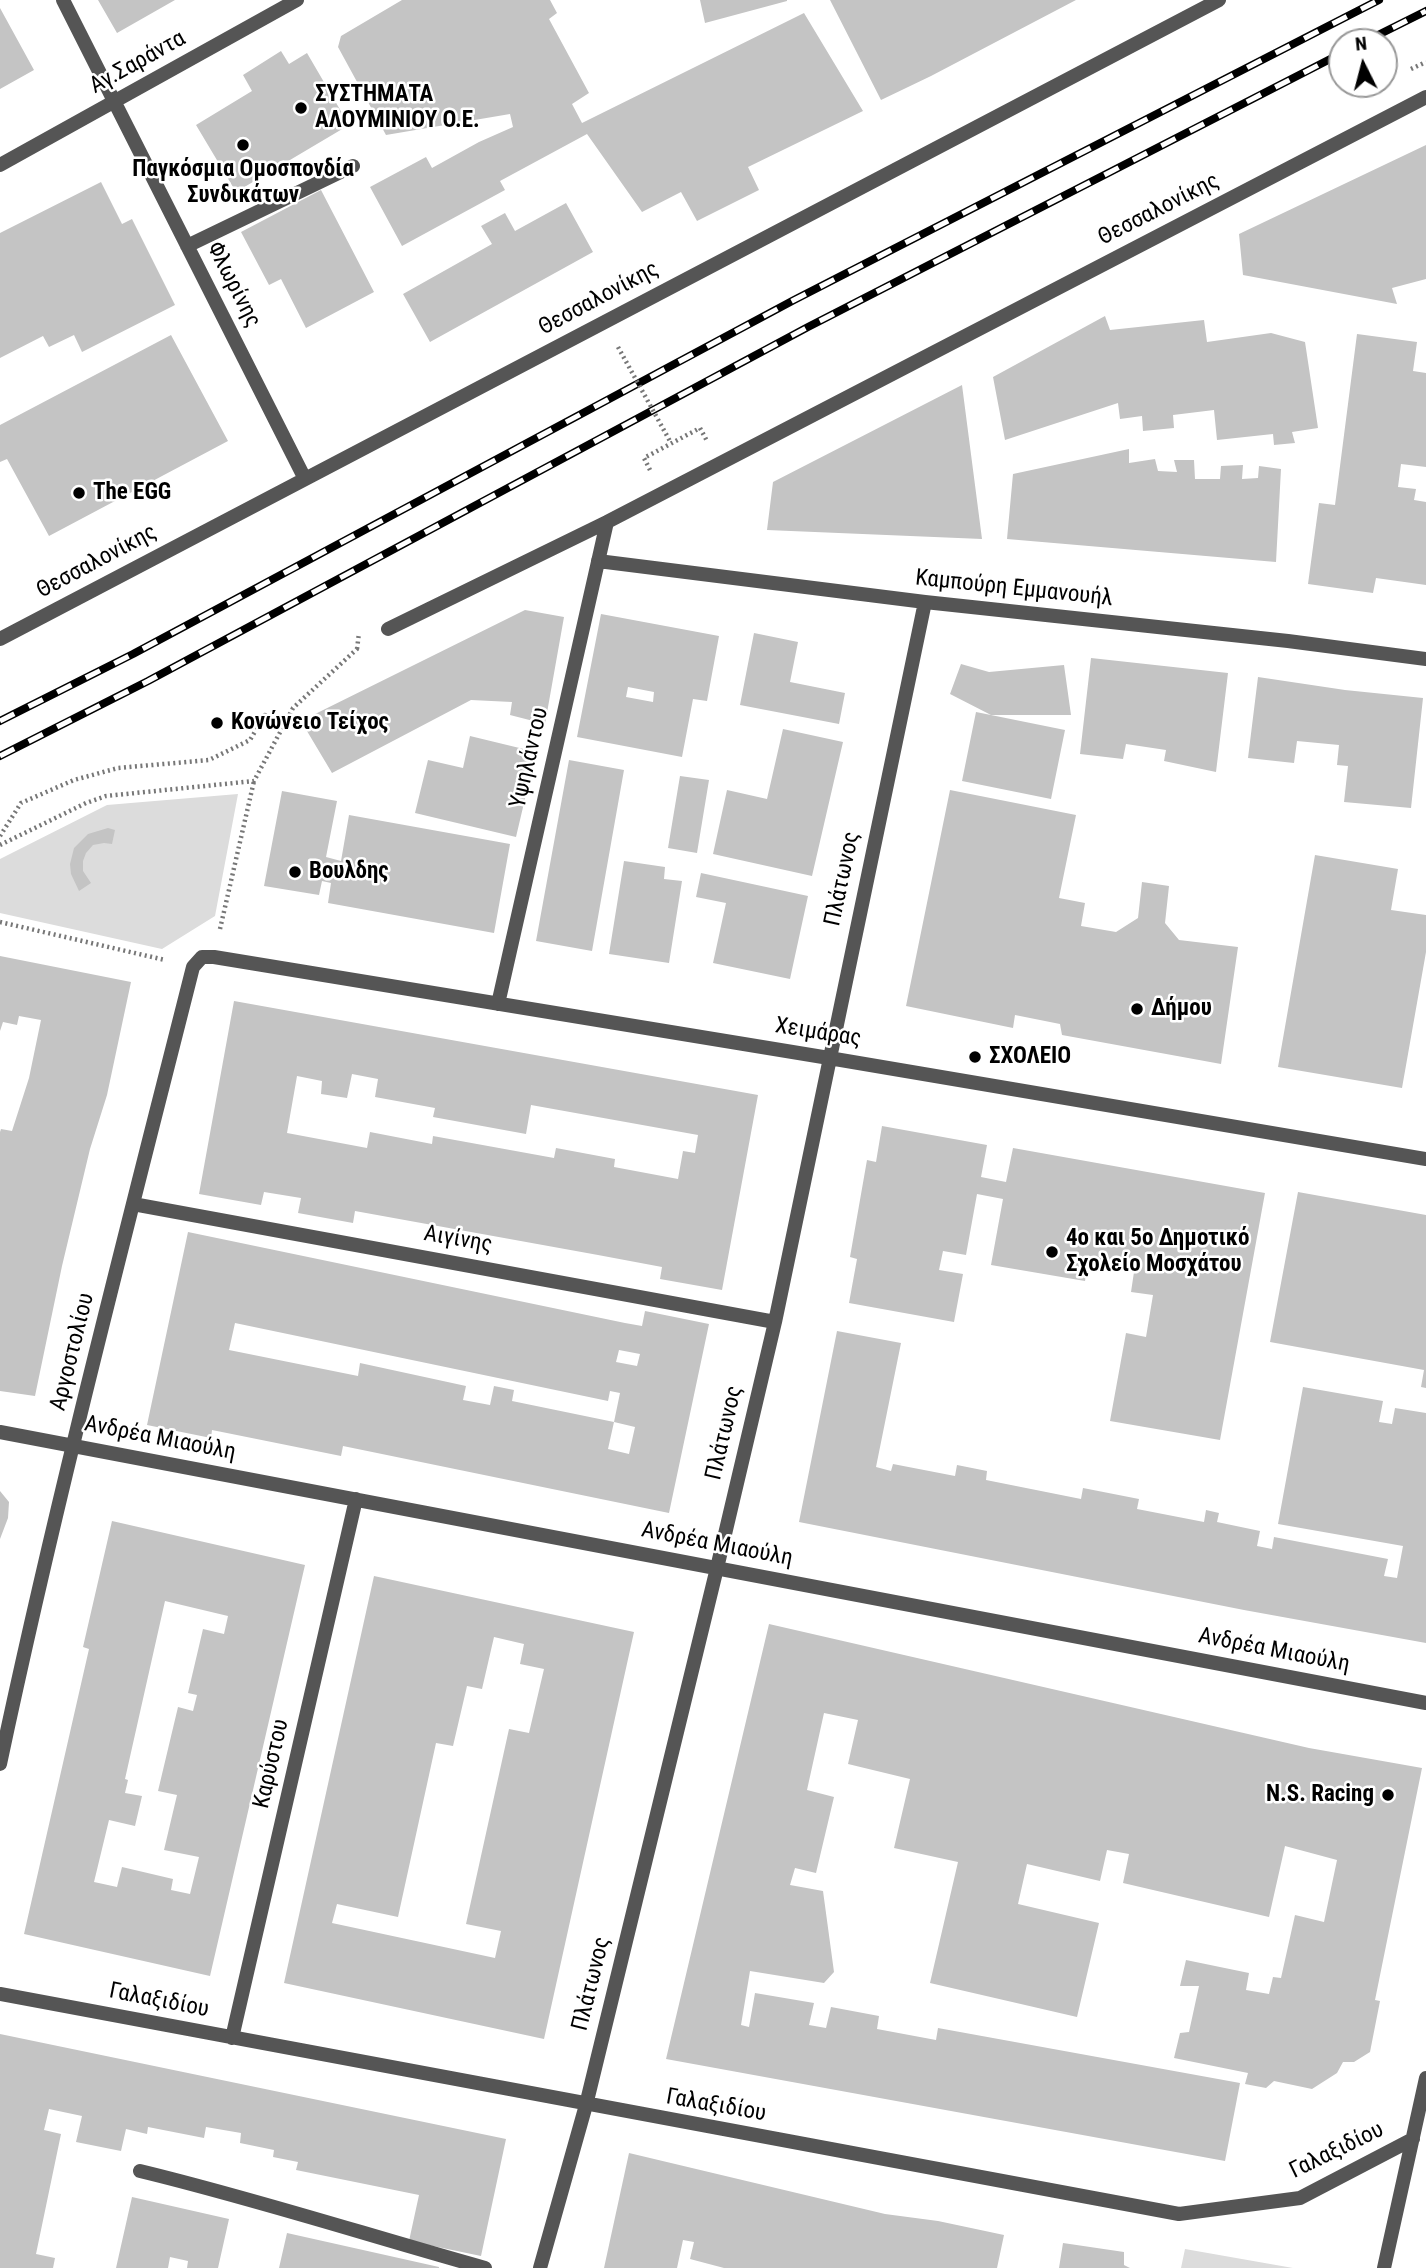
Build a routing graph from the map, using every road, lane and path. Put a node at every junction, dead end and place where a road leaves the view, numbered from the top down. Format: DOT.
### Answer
graph roads {
  1 [pos="64,0"];
  2 [pos="297,0"];
  3 [pos="1219,0"];
  4 [pos="1426,97"];
  5 [pos="115,101"];
  6 [pos="0,165"];
  7 [pos="353,166"];
  8 [pos="187,246"];
  9 [pos="618,347"];
  10 [pos="700,428"];
  11 [pos="671,443"];
  12 [pos="644,458"];
  13 [pos="305,479"];
  14 [pos="607,522"];
  15 [pos="598,561"];
  16 [pos="925,602"];
  17 [pos="388,629"];
  18 [pos="0,639"];
  19 [pos="357,649"];
  20 [pos="1426,659"];
  21 [pos="284,724"];
  22 [pos="254,781"];
  23 [pos="0,836"];
  24 [pos="0,845"];
  25 [pos="0,922"];
  26 [pos="203,960"];
  27 [pos="498,1004"];
  28 [pos="829,1058"];
  29 [pos="1426,1159"];
  30 [pos="133,1203"];
  31 [pos="775,1322"];
  32 [pos="0,1432"];
  33 [pos="73,1446"];
  34 [pos="356,1499"];
  35 [pos="717,1568"];
  36 [pos="1426,1703"];
  37 [pos="0,1759"];
  38 [pos="0,1994"];
  39 [pos="232,2038"];
  40 [pos="1426,2078"];
  41 [pos="586,2105"];
  42 [pos="1413,2139"];
  43 [pos="141,2171"];
  44 [pos="485,2268"];
  45 [pos="540,2268"];
  46 [pos="1384,2268"];
  1 -- 5 [label="street, Φλωρίνης"];
  2 -- 5 [label="street, Αγ.Σαράντα"];
  3 -- 13 [label="street, Θεσσαλονίκης"];
  4 -- 14 [label="street, Θεσσαλονίκης"];
  5 -- 6 [label="street, Αγ.Σαράντα"];
  5 -- 8 [label="street, Φλωρίνης"];
  7 -- 8 [label="street"];
  8 -- 13 [label="street, Φλωρίνης"];
  9 -- 11 [label="path, bridge"];
  10 -- 11 [label="path"];
  11 -- 12 [label="path"];
  13 -- 18 [label="street, Θεσσαλονίκης"];
  14 -- 15 [label="street, Υψηλάντου"];
  14 -- 17 [label="street, Θεσσαλονίκης"];
  15 -- 16 [label="street, Καμπούρη Εμμανουήλ"];
  15 -- 27 [label="street, Υψηλάντου"];
  16 -- 20 [label="street, Καμπούρη Εμμανουήλ"];
  16 -- 28 [label="street, Πλάτωνος"];
  19 -- 21 [label="path"];
  21 -- 22 [label="path"];
  21 -- 23 [label="path"];
  22 -- 24 [label="path"];
  22 -- 26 [label="path"];
  25 -- 26 [label="path"];
  26 -- 27 [label="street, Χειμάρας"];
  26 -- 30 [label="street, Αργοστολίου"];
  27 -- 28 [label="street, Χειμάρας"];
  28 -- 29 [label="street, Χειμάρας"];
  28 -- 31 [label="street, Πλάτωνος"];
  30 -- 31 [label="street, Αιγίνης"];
  30 -- 33 [label="street, Αργοστολίου"];
  31 -- 35 [label="street, Πλάτωνος"];
  32 -- 33 [label="street, Ανδρέα Μιαούλη"];
  33 -- 34 [label="street, Ανδρέα Μιαούλη"];
  33 -- 37 [label="street, Αργοστολίου"];
  34 -- 35 [label="street, Ανδρέα Μιαούλη"];
  34 -- 39 [label="street, Καρύστου"];
  35 -- 36 [label="street, Ανδρέα Μιαούλη"];
  35 -- 41 [label="street, Πλάτωνος"];
  38 -- 39 [label="street, Γαλαξιδίου"];
  39 -- 41 [label="street, Γαλαξιδίου"];
  40 -- 42 [label="street"];
  41 -- 42 [label="street, Γαλαξιδίου"];
  41 -- 45 [label="street, Πλάτωνος"];
  42 -- 46 [label="street"];
  43 -- 44 [label="street"];
}
